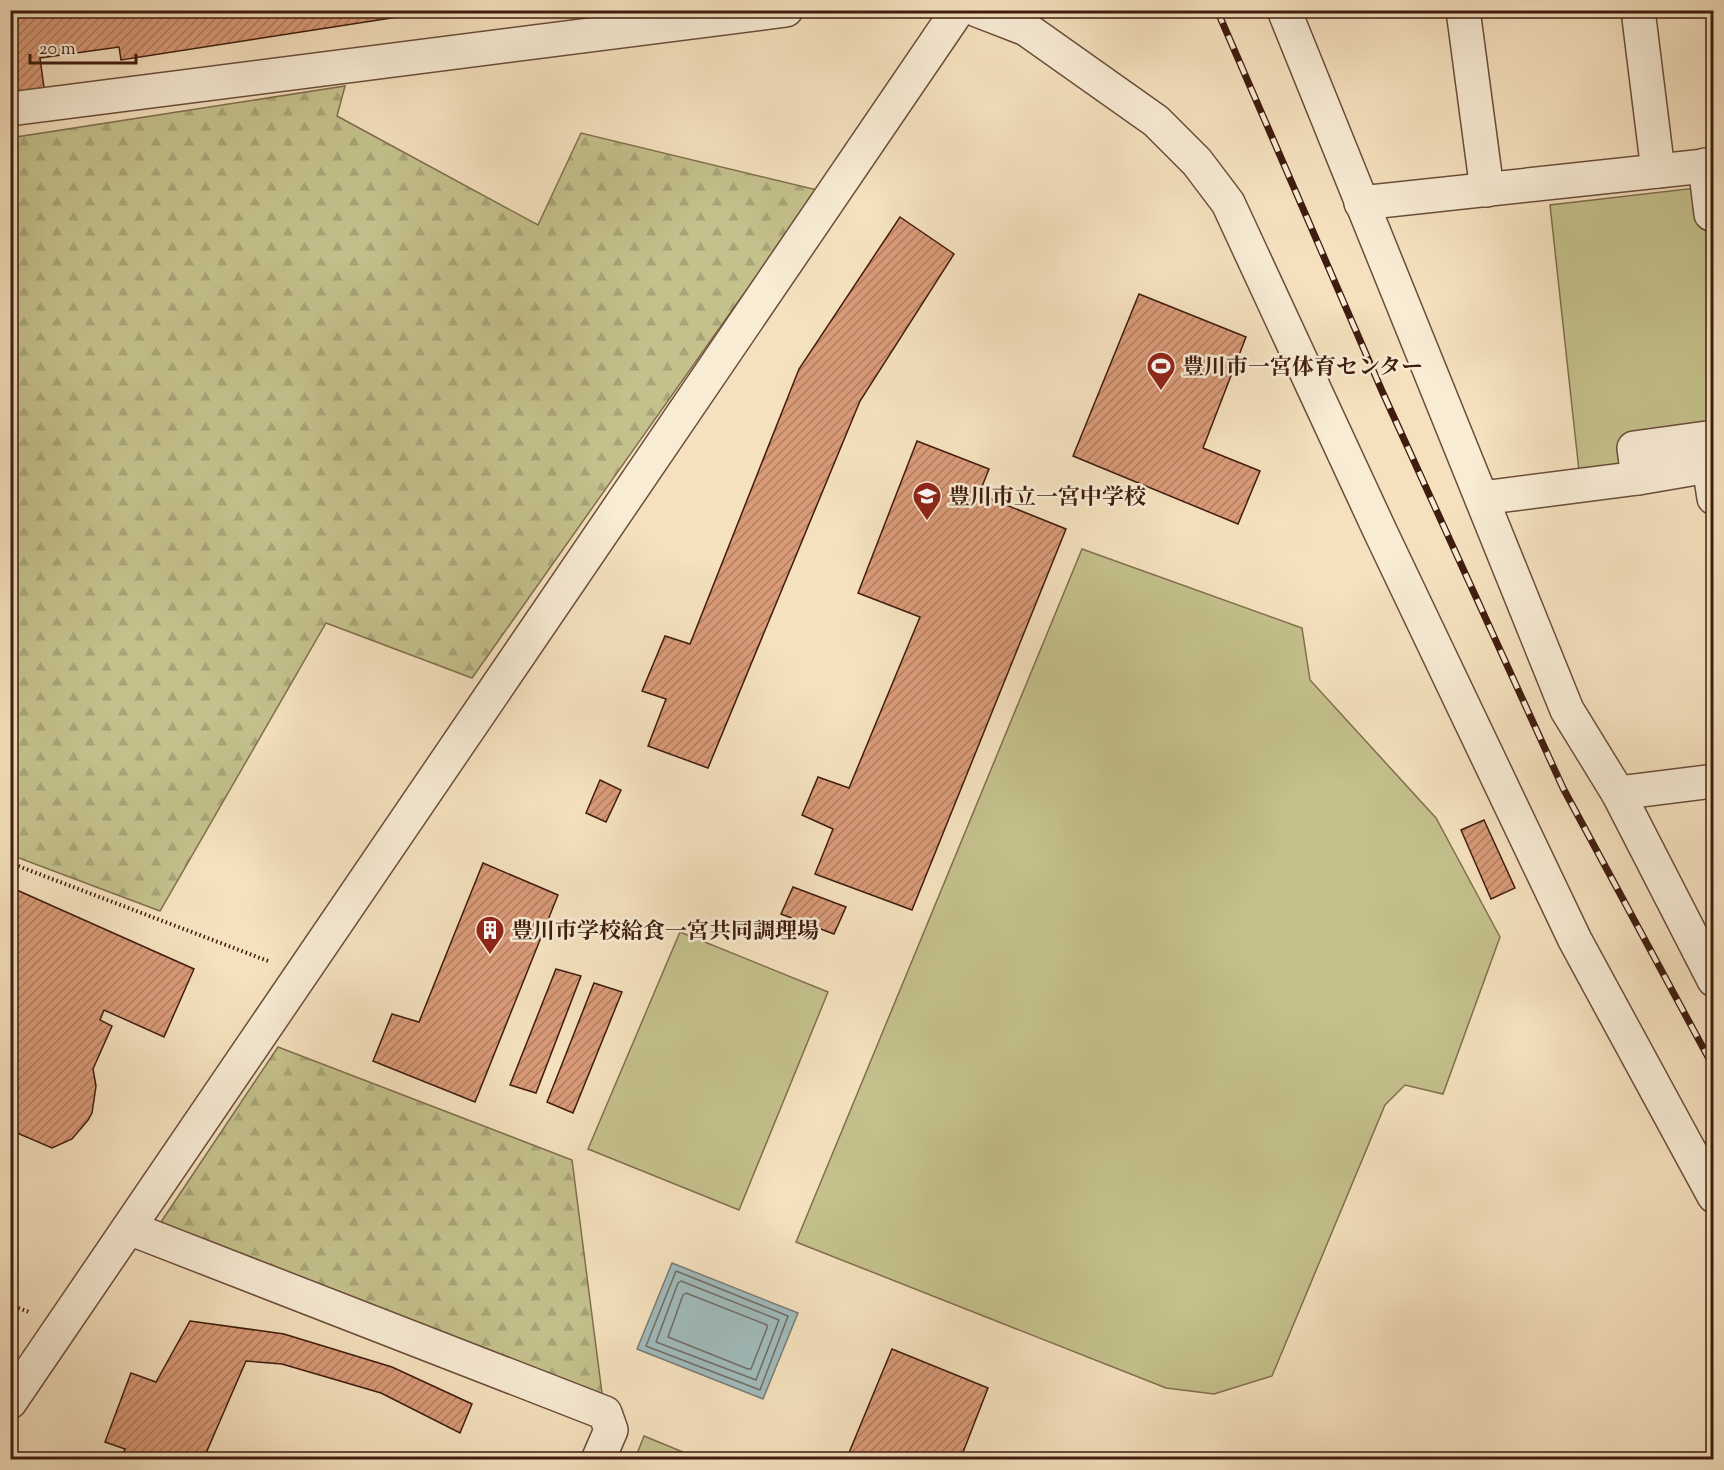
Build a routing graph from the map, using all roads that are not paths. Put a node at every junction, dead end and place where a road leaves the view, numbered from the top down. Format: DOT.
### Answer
graph roads {
  1 [pos="786,10"];
  2 [pos="958,10"];
  3 [pos="977,10"];
  4 [pos="1284,10"];
  5 [pos="1462,10"];
  6 [pos="1638,10"];
  7 [pos="10,109"];
  8 [pos="1709,165"];
  9 [pos="1658,171"];
  10 [pos="1487,190"];
  11 [pos="1361,203"];
  12 [pos="1713,214"];
  13 [pos="1712,456"];
  14 [pos="1482,498"];
  15 [pos="1713,498"];
  16 [pos="1713,781"];
  17 [pos="1618,793"];
  18 [pos="1713,980"];
  19 [pos="1713,1196"];
  20 [pos="129,1228"];
  21 [pos="10,1402"];
  22 [pos="598,1460"];
  1 -- 7 [label="street"];
  2 -- 20 [label="street"];
  3 -- 19 [label="street"];
  4 -- 11 [label="street"];
  5 -- 10 [label="street"];
  6 -- 9 [label="street"];
  8 -- 9 [label="street"];
  8 -- 12 [label="street"];
  9 -- 10 [label="street"];
  10 -- 11 [label="street"];
  11 -- 14 [label="street"];
  13 -- 14 [label="street"];
  13 -- 15 [label="street"];
  14 -- 17 [label="street"];
  16 -- 17 [label="street"];
  17 -- 18 [label="street"];
  20 -- 21 [label="street"];
  20 -- 22 [label="street"];
}
